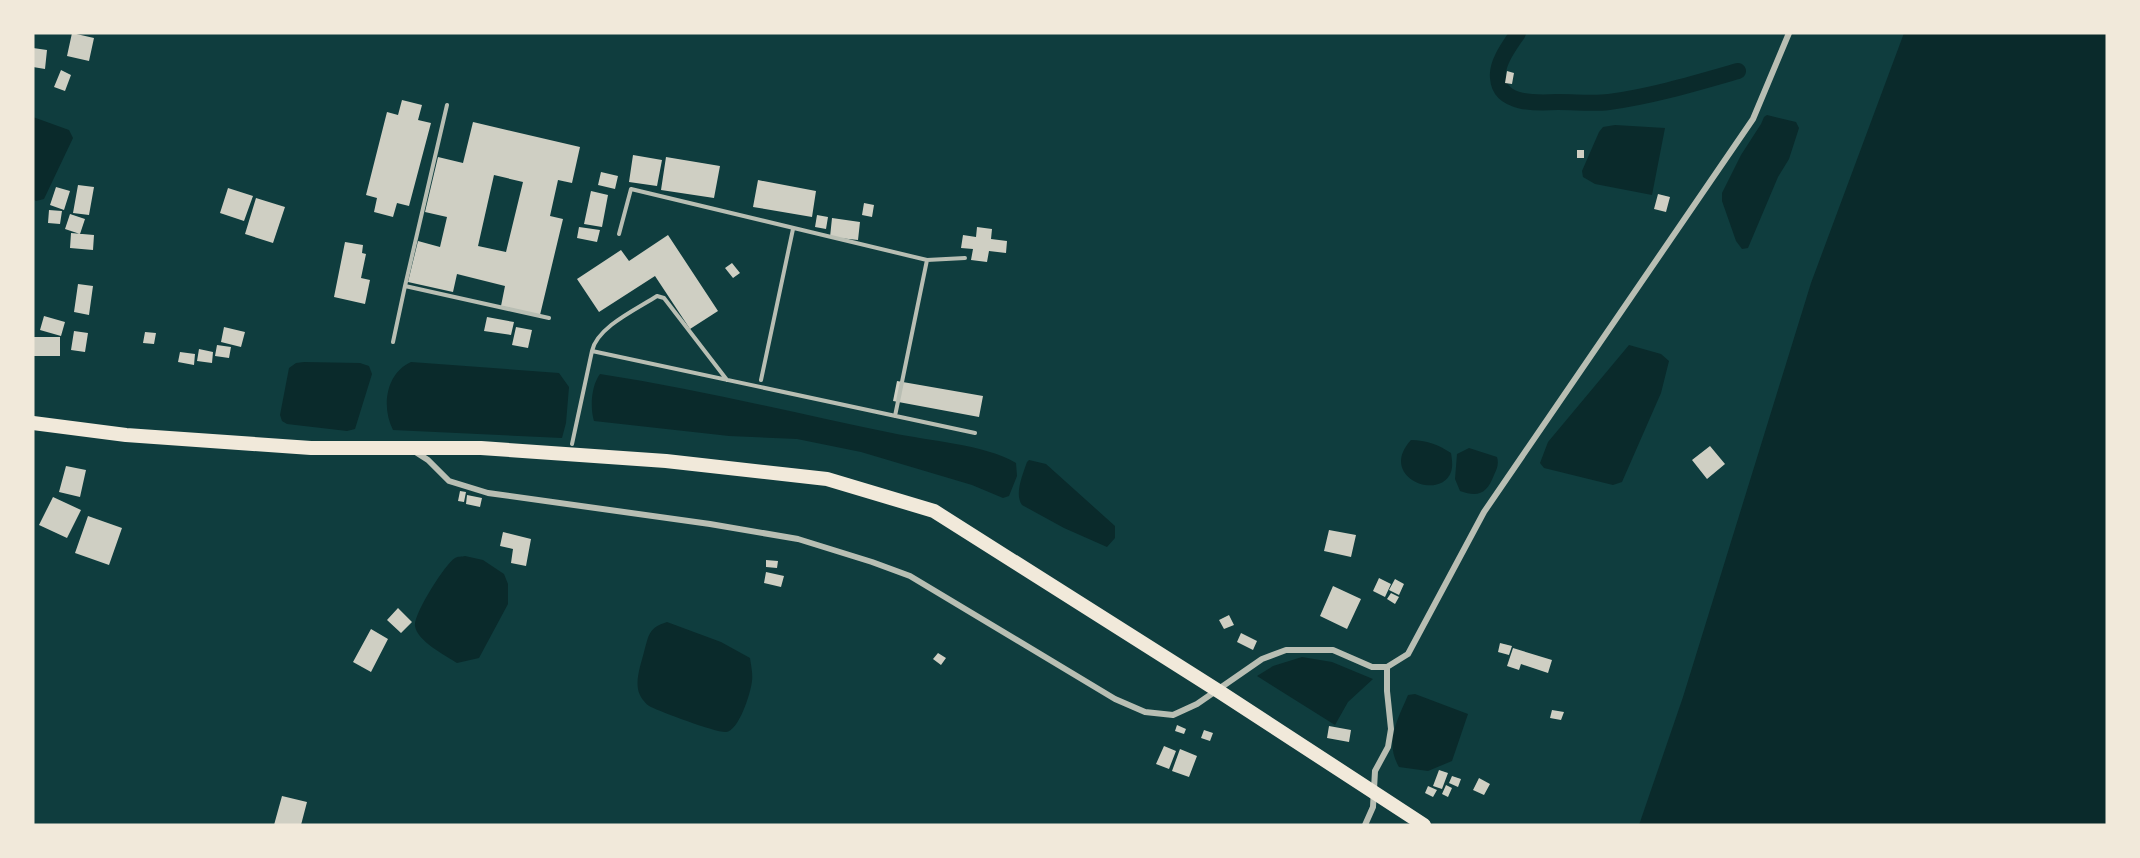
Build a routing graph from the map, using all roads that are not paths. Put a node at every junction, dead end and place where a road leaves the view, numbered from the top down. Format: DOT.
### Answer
graph roads {
  1 [pos="1789,33"];
  2 [pos="447,105"];
  3 [pos="793,229"];
  4 [pos="619,234"];
  5 [pos="965,258"];
  6 [pos="927,260"];
  7 [pos="405,286"];
  8 [pos="549,318"];
  9 [pos="393,342"];
  10 [pos="592,351"];
  11 [pos="726,380"];
  12 [pos="760,381"];
  13 [pos="895,416"];
  14 [pos="33,423"];
  15 [pos="975,433"];
  16 [pos="572,444"];
  17 [pos="408,448"];
  18 [pos="1387,667"];
  19 [pos="1365,825"];
  20 [pos="1424,825"];
  1 -- 18 [label="street"];
  2 -- 7 [label="lane"];
  3 -- 4 [label="lane"];
  3 -- 6 [label="lane"];
  3 -- 12 [label="lane"];
  5 -- 6 [label="lane"];
  6 -- 13 [label="lane"];
  7 -- 8 [label="lane"];
  7 -- 9 [label="lane"];
  10 -- 11 [label="lane"];
  10 -- 11 [label="lane"];
  10 -- 16 [label="lane"];
  11 -- 13 [label="lane"];
  13 -- 15 [label="lane"];
  14 -- 17 [label="highway"];
  17 -- 18 [label="street"];
  17 -- 20 [label="highway"];
  18 -- 19 [label="street"];
}
